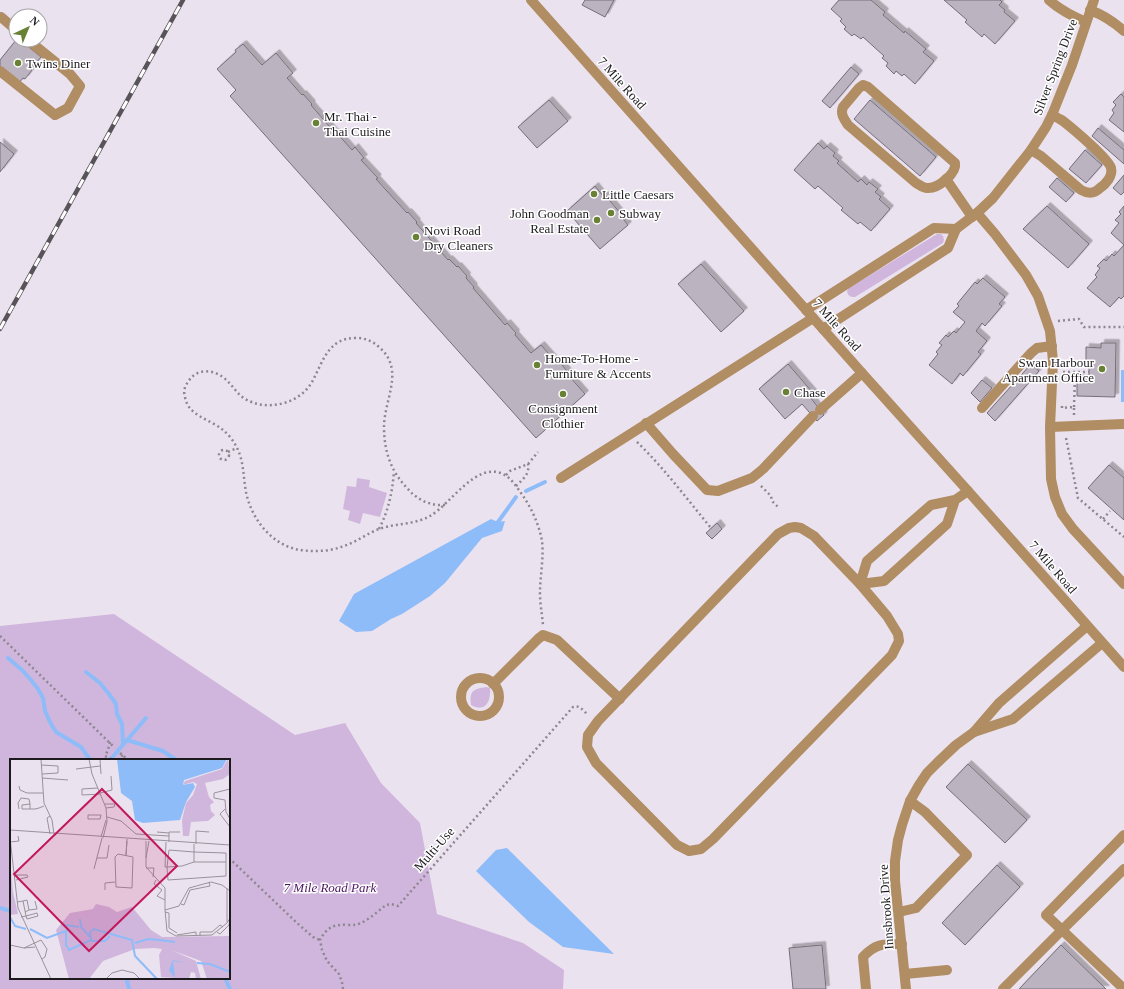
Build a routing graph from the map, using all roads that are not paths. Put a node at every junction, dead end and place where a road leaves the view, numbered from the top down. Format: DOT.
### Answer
graph roads {
  1 [pos="531,0"];
  2 [pos="1049,0"];
  3 [pos="1092,5"];
  4 [pos="1086,22"];
  5 [pos="1124,31"];
  6 [pos="38,48"];
  7 [pos="0,71"];
  8 [pos="1052,115"];
  9 [pos="1031,150"];
  10 [pos="946,179"];
  11 [pos="974,215"];
  12 [pos="956,229"];
  13 [pos="806,310"];
  14 [pos="813,318"];
  15 [pos="823,329"];
  16 [pos="1052,346"];
  17 [pos="862,373"];
  18 [pos="982,408"];
  19 [pos="646,423"];
  20 [pos="1123,424"];
  21 [pos="1050,427"];
  22 [pos="561,478"];
  23 [pos="968,491"];
  24 [pos="955,500"];
  25 [pos="860,584"];
  26 [pos="1124,584"];
  27 [pos="1087,626"];
  28 [pos="1102,643"];
  29 [pos="1124,667"];
  30 [pos="493,684"];
  31 [pos="620,699"];
  32 [pos="974,732"];
  33 [pos="910,801"];
  34 [pos="1124,835"];
  35 [pos="1124,869"];
  36 [pos="899,912"];
  37 [pos="1062,930"];
  38 [pos="902,944"];
  39 [pos="947,970"];
  40 [pos="905,974"];
  41 [pos="866,989"];
  42 [pos="906,989"];
  43 [pos="1003,989"];
  44 [pos="1124,989"];
  1 -- 13 [label="street, 7 Mile Road"];
  2 -- 4 [label="street"];
  3 -- 4 [label="street, Silver Spring Drive"];
  3 -- 5 [label="street"];
  4 -- 8 [label="street, Silver Spring Drive"];
  6 -- 7 [label="street"];
  8 -- 9 [label="street, Silver Spring Drive"];
  8 -- 9 [label="street"];
  9 -- 11 [label="street, Silver Spring Drive"];
  10 -- 10 [label="street"];
  10 -- 11 [label="street"];
  11 -- 12 [label="street, Silver Spring Drive"];
  11 -- 16 [label="street"];
  12 -- 13 [label="street"];
  12 -- 15 [label="street"];
  13 -- 14 [label="street, 7 Mile Road"];
  14 -- 15 [label="street, 7 Mile Road"];
  14 -- 19 [label="street"];
  15 -- 17 [label="street, 7 Mile Road"];
  16 -- 18 [label="street"];
  16 -- 21 [label="street"];
  17 -- 19 [label="street"];
  17 -- 23 [label="street, 7 Mile Road"];
  19 -- 22 [label="street"];
  20 -- 21 [label="street"];
  21 -- 26 [label="street"];
  23 -- 24 [label="street"];
  23 -- 27 [label="street, 7 Mile Road"];
  24 -- 25 [label="street"];
  24 -- 25 [label="street"];
  25 -- 31 [label="street"];
  25 -- 31 [label="street"];
  27 -- 28 [label="street, 7 Mile Road"];
  27 -- 32 [label="street, Innsbrook Drive"];
  28 -- 29 [label="street, 7 Mile Road"];
  28 -- 32 [label="street, Innsbrook Drive"];
  30 -- 31 [label="street"];
  32 -- 33 [label="street, Innsbrook Drive"];
  33 -- 36 [label="street, Innsbrook Drive"];
  33 -- 36 [label="street"];
  34 -- 37 [label="street"];
  35 -- 37 [label="street"];
  36 -- 38 [label="street, Innsbrook Drive"];
  37 -- 43 [label="street"];
  37 -- 44 [label="street"];
  38 -- 40 [label="street, Innsbrook Drive"];
  38 -- 41 [label="street"];
  39 -- 40 [label="street"];
  40 -- 42 [label="street, Innsbrook Drive"];
}
